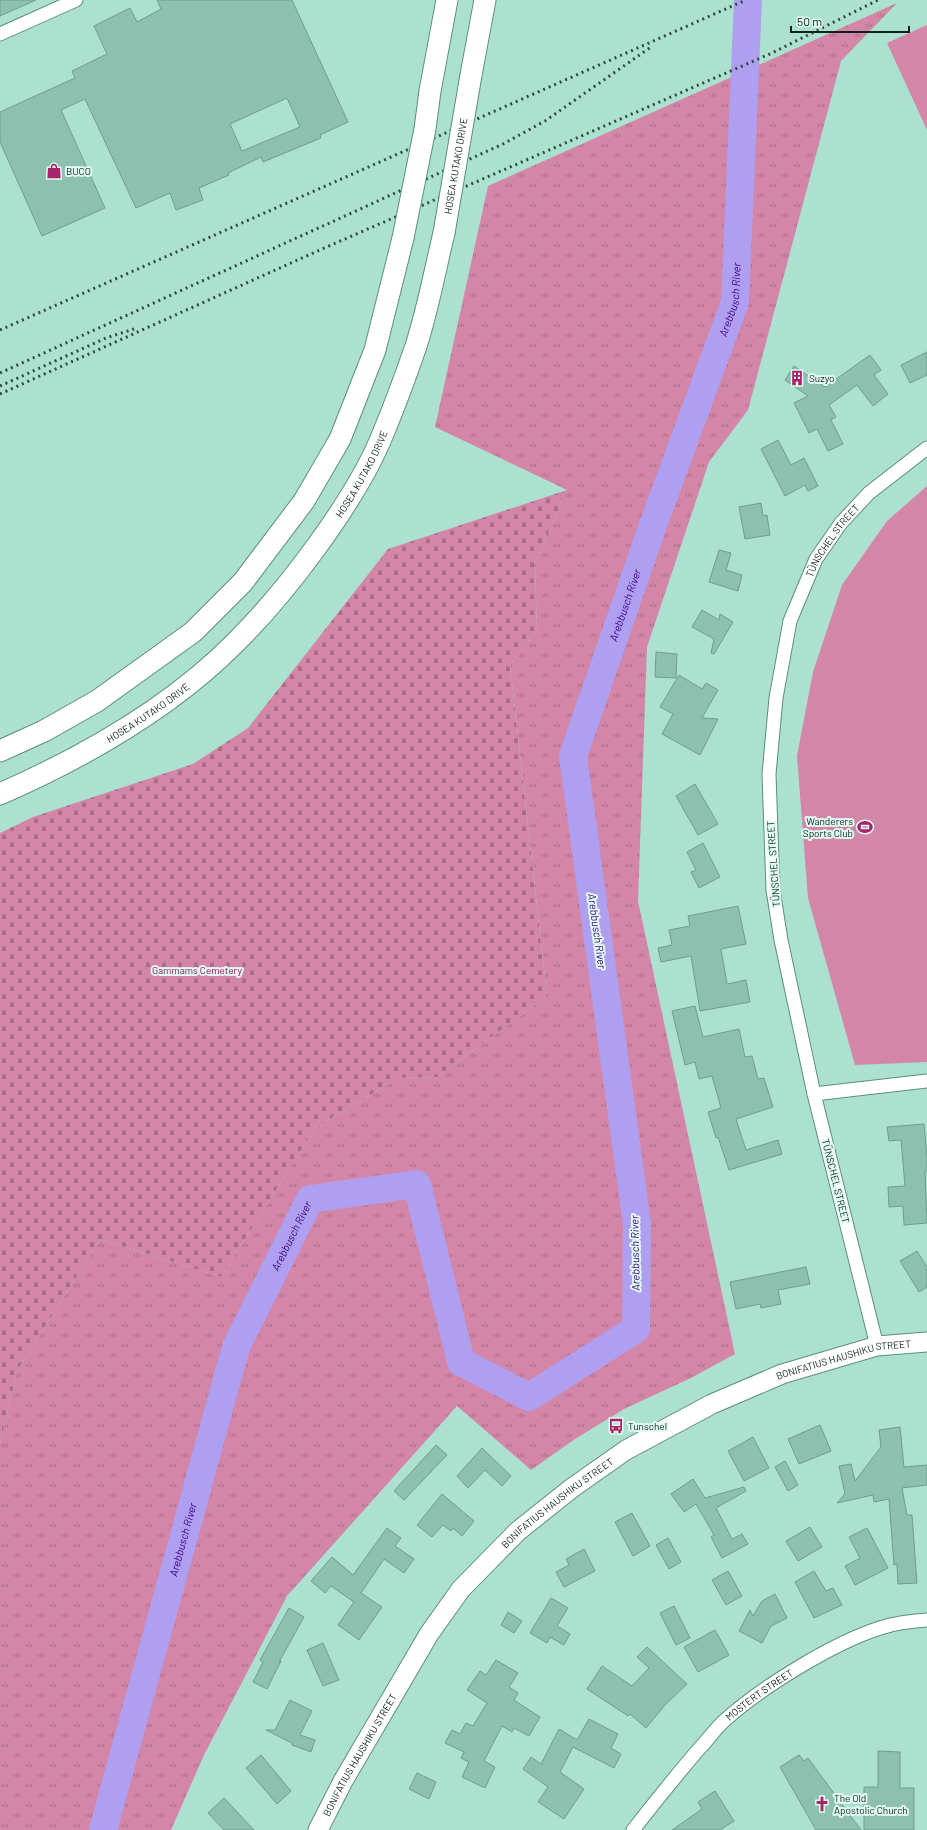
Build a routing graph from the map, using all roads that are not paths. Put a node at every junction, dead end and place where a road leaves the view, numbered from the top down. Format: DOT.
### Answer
graph roads {
  1 [pos="76,0"];
  2 [pos="447,0"];
  3 [pos="485,0"];
  4 [pos="0,34"];
  5 [pos="927,448"];
  6 [pos="0,751"];
  7 [pos="0,794"];
  8 [pos="927,1081"];
  9 [pos="814,1094"];
  10 [pos="927,1342"];
  11 [pos="877,1346"];
  12 [pos="927,1620"];
  13 [pos="318,1830"];
  14 [pos="633,1830"];
  1 -- 4 [label="street"];
  2 -- 6 [label="main road, bridge"];
  3 -- 7 [label="main road, HOSEA KUTAKO DRIVE, bridge"];
  5 -- 9 [label="street, TÜNSCHEL STREET"];
  8 -- 9 [label="street"];
  9 -- 11 [label="street, TÜNSCHEL STREET"];
  10 -- 11 [label="street, BONIFATIUS HAUSHIKU STREET"];
  11 -- 13 [label="street, BONIFATIUS HAUSHIKU STREET"];
  12 -- 14 [label="street, MOSTERT STREET"];
}
